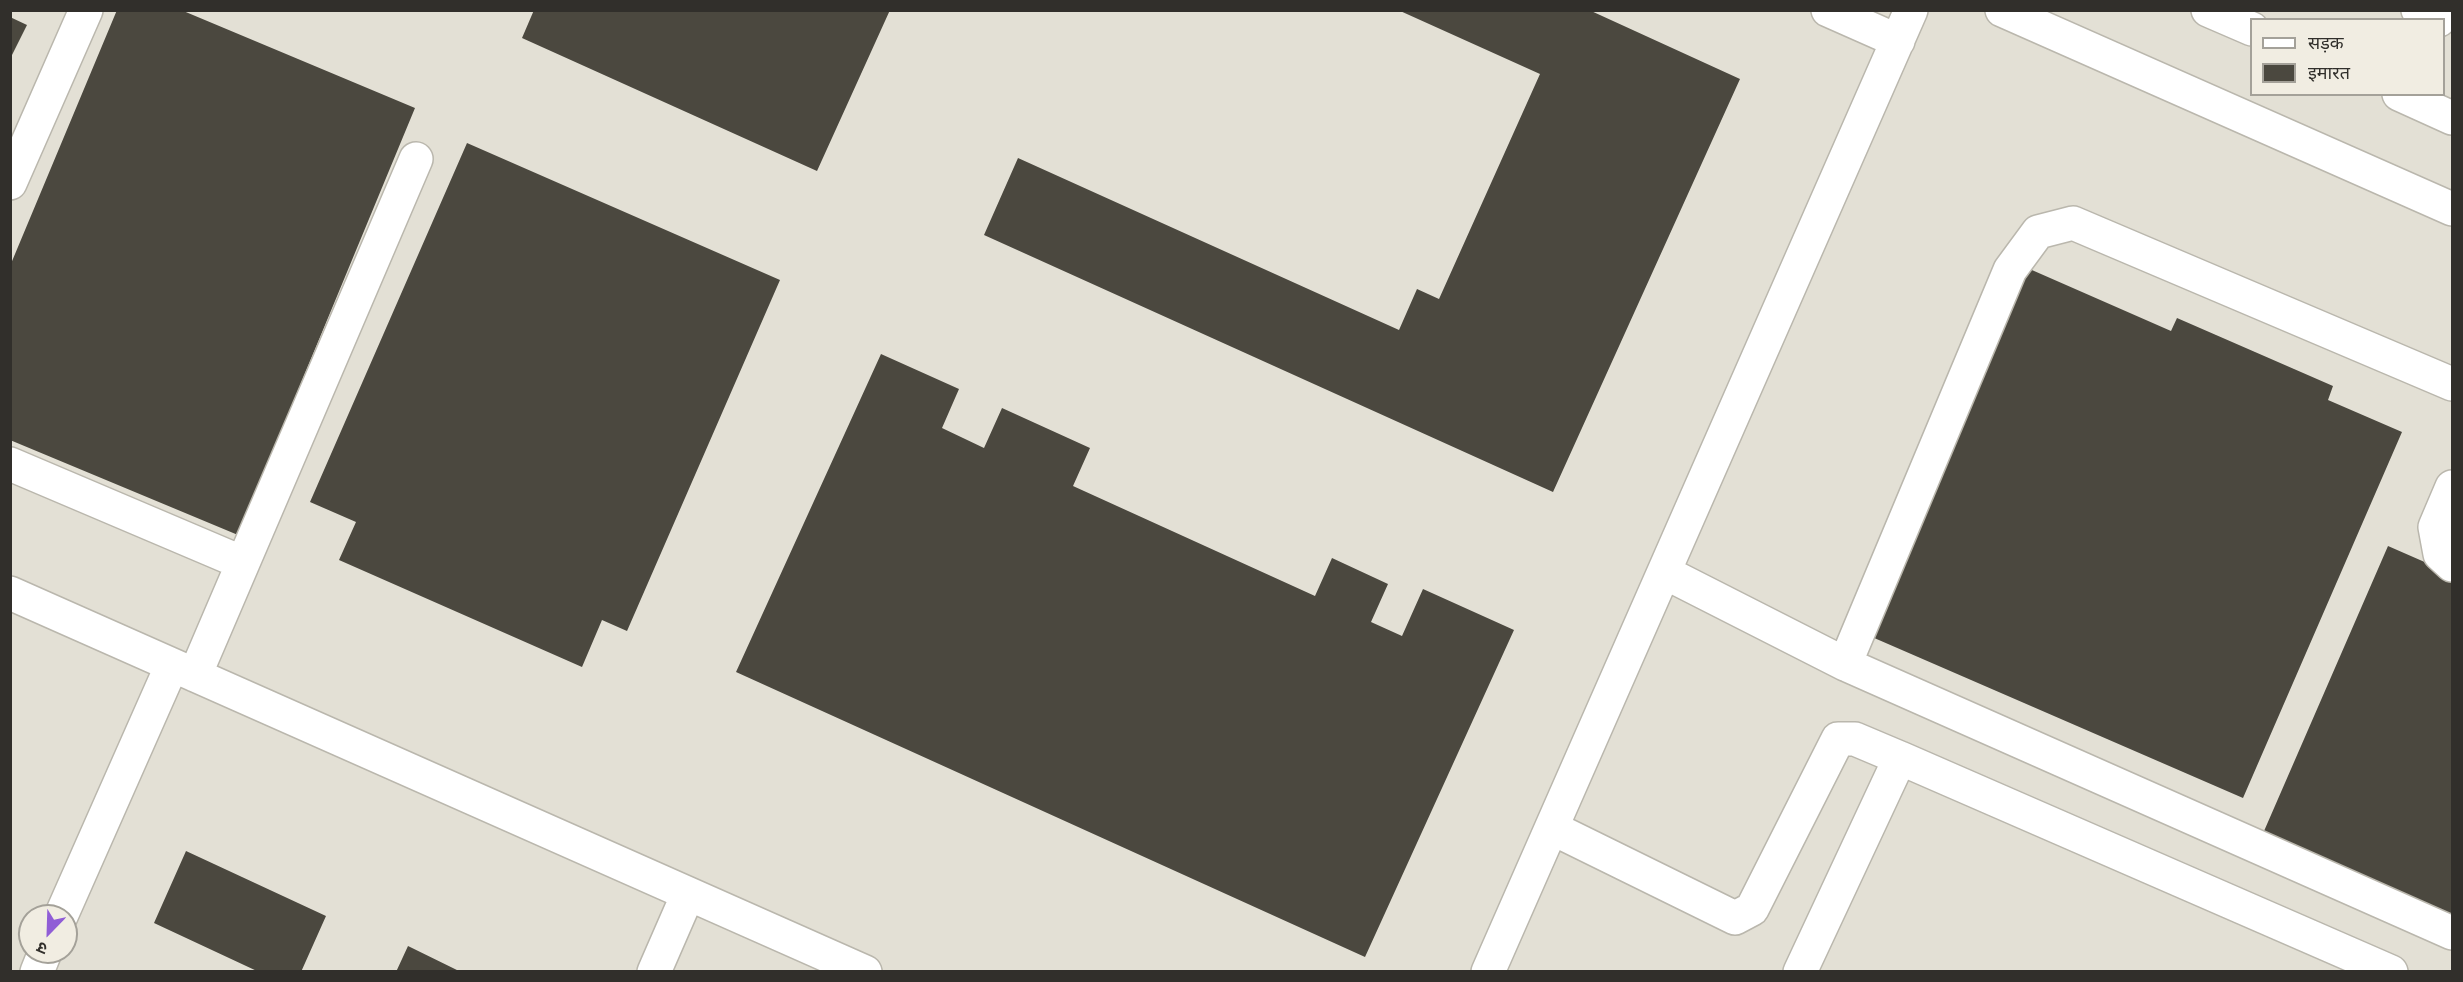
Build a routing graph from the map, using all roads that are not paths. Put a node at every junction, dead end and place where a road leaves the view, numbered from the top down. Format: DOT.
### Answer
graph roads {
  1 [pos="86,10"];
  2 [pos="1828,10"];
  3 [pos="1911,10"];
  4 [pos="2001,10"];
  5 [pos="2208,10"];
  6 [pos="2418,10"];
  7 [pos="2435,18"];
  8 [pos="2250,29"];
  9 [pos="1898,41"];
  10 [pos="2403,96"];
  11 [pos="2452,118"];
  12 [pos="416,159"];
  13 [pos="10,183"];
  14 [pos="2452,209"];
  15 [pos="2452,384"];
  16 [pos="10,464"];
  17 [pos="2452,487"];
  18 [pos="243,563"];
  19 [pos="2452,565"];
  20 [pos="1664,572"];
  21 [pos="10,593"];
  22 [pos="1845,664"];
  23 [pos="184,670"];
  24 [pos="1900,758"];
  25 [pos="1552,828"];
  26 [pos="688,894"];
  27 [pos="67,904"];
  28 [pos="2452,933"];
  29 [pos="654,972"];
  30 [pos="865,972"];
  31 [pos="1488,972"];
  32 [pos="1800,972"];
  33 [pos="2391,972"];
  1 -- 13 [label="street"];
  2 -- 9 [label="street"];
  3 -- 9 [label="street"];
  4 -- 14 [label="street"];
  5 -- 8 [label="street"];
  6 -- 7 [label="street"];
  9 -- 20 [label="street"];
  10 -- 11 [label="street"];
  12 -- 18 [label="street"];
  15 -- 22 [label="street"];
  16 -- 18 [label="street"];
  17 -- 19 [label="street"];
  18 -- 23 [label="street"];
  20 -- 22 [label="street"];
  20 -- 25 [label="street"];
  21 -- 23 [label="street"];
  22 -- 28 [label="street"];
  23 -- 26 [label="street"];
  23 -- 27 [label="street"];
  24 -- 25 [label="street"];
  24 -- 32 [label="street"];
  24 -- 33 [label="street"];
  25 -- 31 [label="street"];
  26 -- 29 [label="street"];
  26 -- 30 [label="street"];
}
